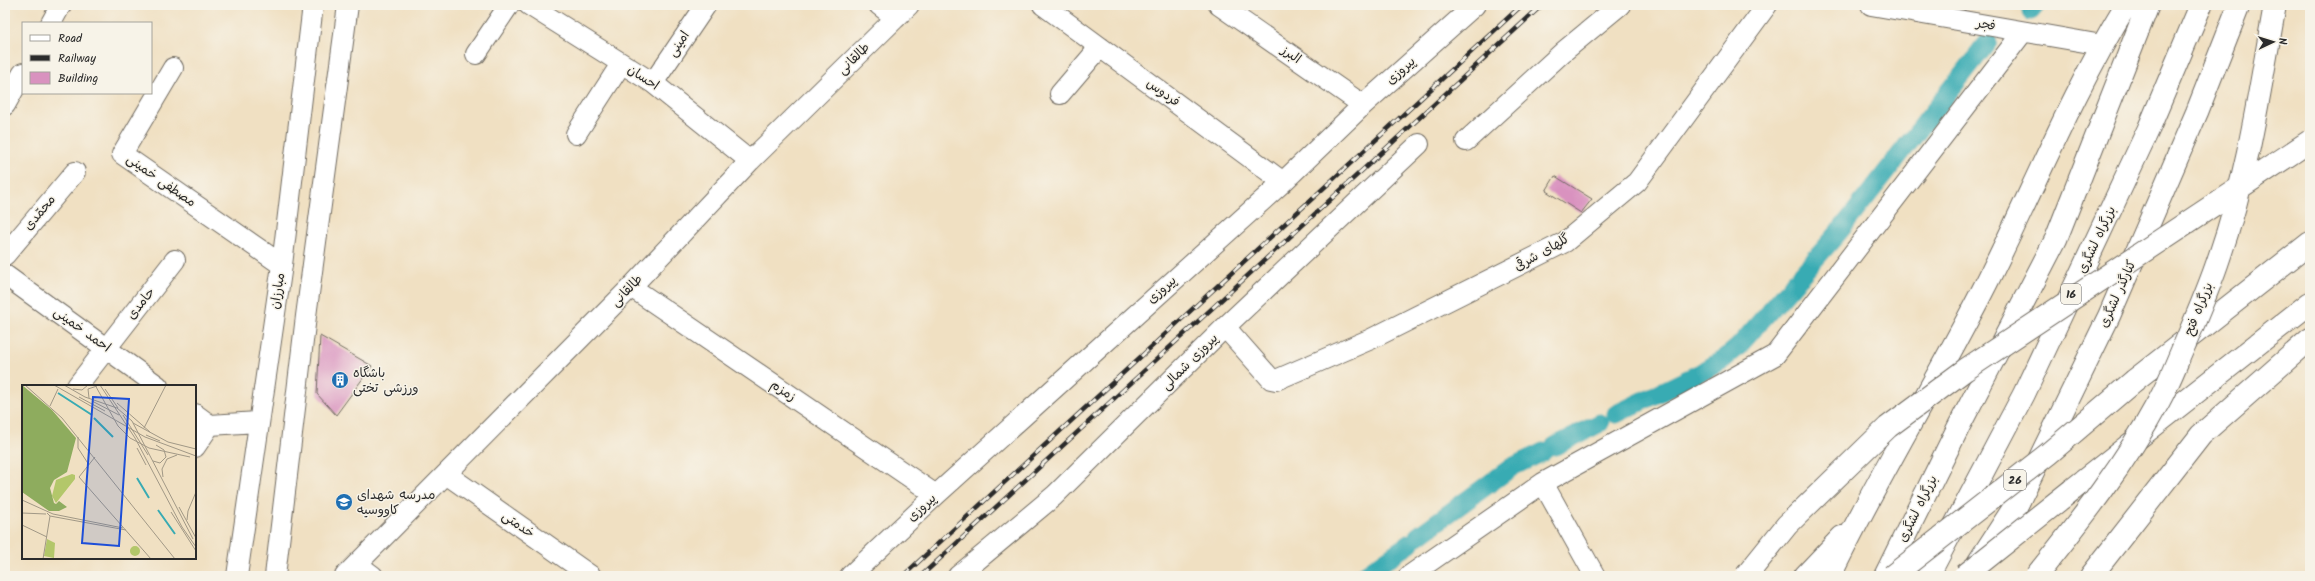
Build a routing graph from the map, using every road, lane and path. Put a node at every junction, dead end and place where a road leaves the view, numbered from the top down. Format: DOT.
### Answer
graph roads {
  1 [pos="61,5"];
  2 [pos="313,5"];
  3 [pos="348,5"];
  4 [pos="509,5"];
  5 [pos="529,5"];
  6 [pos="706,5"];
  7 [pos="879,5"];
  8 [pos="1043,5"];
  9 [pos="1475,5"];
  10 [pos="1620,5"];
  11 [pos="1767,5"];
  12 [pos="1871,5"];
  13 [pos="2126,5"];
  14 [pos="2148,5"];
  15 [pos="2201,5"];
  16 [pos="2239,5"];
  17 [pos="2275,5"];
  18 [pos="1230,8"];
  19 [pos="550,11"];
  20 [pos="903,11"];
  21 [pos="52,22"];
  22 [pos="2023,32"];
  23 [pos="2102,44"];
  24 [pos="1100,47"];
  25 [pos="476,54"];
  26 [pos="621,64"];
  27 [pos="173,68"];
  28 [pos="22,75"];
  29 [pos="653,83"];
  30 [pos="1060,94"];
  31 [pos="5,105"];
  32 [pos="1363,105"];
  33 [pos="576,134"];
  34 [pos="1466,141"];
  35 [pos="2310,141"];
  36 [pos="1419,144"];
  37 [pos="750,161"];
  38 [pos="74,172"];
  39 [pos="1283,182"];
  40 [pos="2310,243"];
  41 [pos="5,254"];
  42 [pos="175,260"];
  43 [pos="282,265"];
  44 [pos="5,275"];
  45 [pos="631,287"];
  46 [pos="2310,303"];
  47 [pos="1225,327"];
  48 [pos="2310,339"];
  49 [pos="107,348"];
  50 [pos="78,385"];
  51 [pos="157,385"];
  52 [pos="202,419"];
  53 [pos="258,422"];
  54 [pos="196,443"];
  55 [pos="446,474"];
  56 [pos="1543,483"];
  57 [pos="936,495"];
  58 [pos="2019,500"];
  59 [pos="1856,523"];
  60 [pos="351,570"];
  61 [pos="237,576"];
  62 [pos="275,576"];
  63 [pos="373,576"];
  64 [pos="591,576"];
  65 [pos="850,576"];
  66 [pos="958,576"];
  67 [pos="1409,576"];
  68 [pos="1595,576"];
  69 [pos="1746,576"];
  70 [pos="1805,576"];
  71 [pos="1830,576"];
  72 [pos="1885,576"];
  73 [pos="1892,576"];
  74 [pos="1928,576"];
  75 [pos="1964,576"];
  76 [pos="1970,576"];
  77 [pos="1984,576"];
  78 [pos="2036,576"];
  79 [pos="2091,576"];
  1 -- 21 [label="street"];
  2 -- 43 [label="street, مبارزان"];
  3 -- 62 [label="street"];
  4 -- 25 [label="street"];
  5 -- 19 [label="street, احسان"];
  6 -- 29 [label="street, امینی"];
  7 -- 20 [label="street"];
  8 -- 24 [label="street, فردوس"];
  9 -- 32 [label="street, پیروزی"];
  10 -- 34 [label="street"];
  11 -- 47 [label="street, گلهای شرقی"];
  12 -- 22 [label="street, فجر"];
  13 -- 23 [label="main road"];
  14 -- 72 [label="main road, بزرگراه لشگری"];
  15 -- 74 [label="main road, بزرگراه لشگری / 16"];
  16 -- 58 [label="main road, کنارگذر لشگری"];
  17 -- 78 [label="main road, بزرگراه فتح, bridge"];
  18 -- 32 [label="street, البرز"];
  19 -- 26 [label="street, احسان"];
  20 -- 37 [label="street, طالقانی"];
  22 -- 23 [label="street, فجر"];
  22 -- 56 [label="street"];
  23 -- 59 [label="main road"];
  24 -- 30 [label="street"];
  24 -- 39 [label="street, فردوس"];
  26 -- 29 [label="street, احسان"];
  26 -- 33 [label="street"];
  27 -- 43 [label="street, مصطفی خمینی"];
  28 -- 31 [label="street"];
  29 -- 37 [label="street, احسان"];
  32 -- 39 [label="street, پیروزی"];
  35 -- 69 [label="main road, bridge"];
  36 -- 47 [label="street, پیروزی شمالی"];
  37 -- 45 [label="street, طالقانی"];
  38 -- 41 [label="street, محمّدی"];
  39 -- 57 [label="street, پیروزی"];
  40 -- 73 [label="main road, 26, bridge"];
  42 -- 49 [label="street, حامدی"];
  43 -- 53 [label="street, مبارزان"];
  44 -- 49 [label="street, احمد خمینی"];
  45 -- 55 [label="street, طالقانی"];
  45 -- 57 [label="street, زمزم"];
  46 -- 75 [label="main road, bridge"];
  47 -- 66 [label="street, پیروزی شمالی"];
  48 -- 79 [label="main road"];
  49 -- 50 [label="street, حامدی"];
  49 -- 51 [label="street, احمد خمینی"];
  52 -- 53 [label="street"];
  52 -- 54 [label="street"];
  53 -- 61 [label="street, مبارزان"];
  55 -- 60 [label="street, طالقانی"];
  55 -- 64 [label="street, خدمتی"];
  56 -- 67 [label="street"];
  56 -- 68 [label="street"];
  57 -- 65 [label="street, پیروزی"];
  58 -- 76 [label="main road"];
  58 -- 77 [label="main road, کنارگذر لشگری"];
  59 -- 70 [label="main road"];
  59 -- 71 [label="main road"];
  60 -- 63 [label="street"];
}
